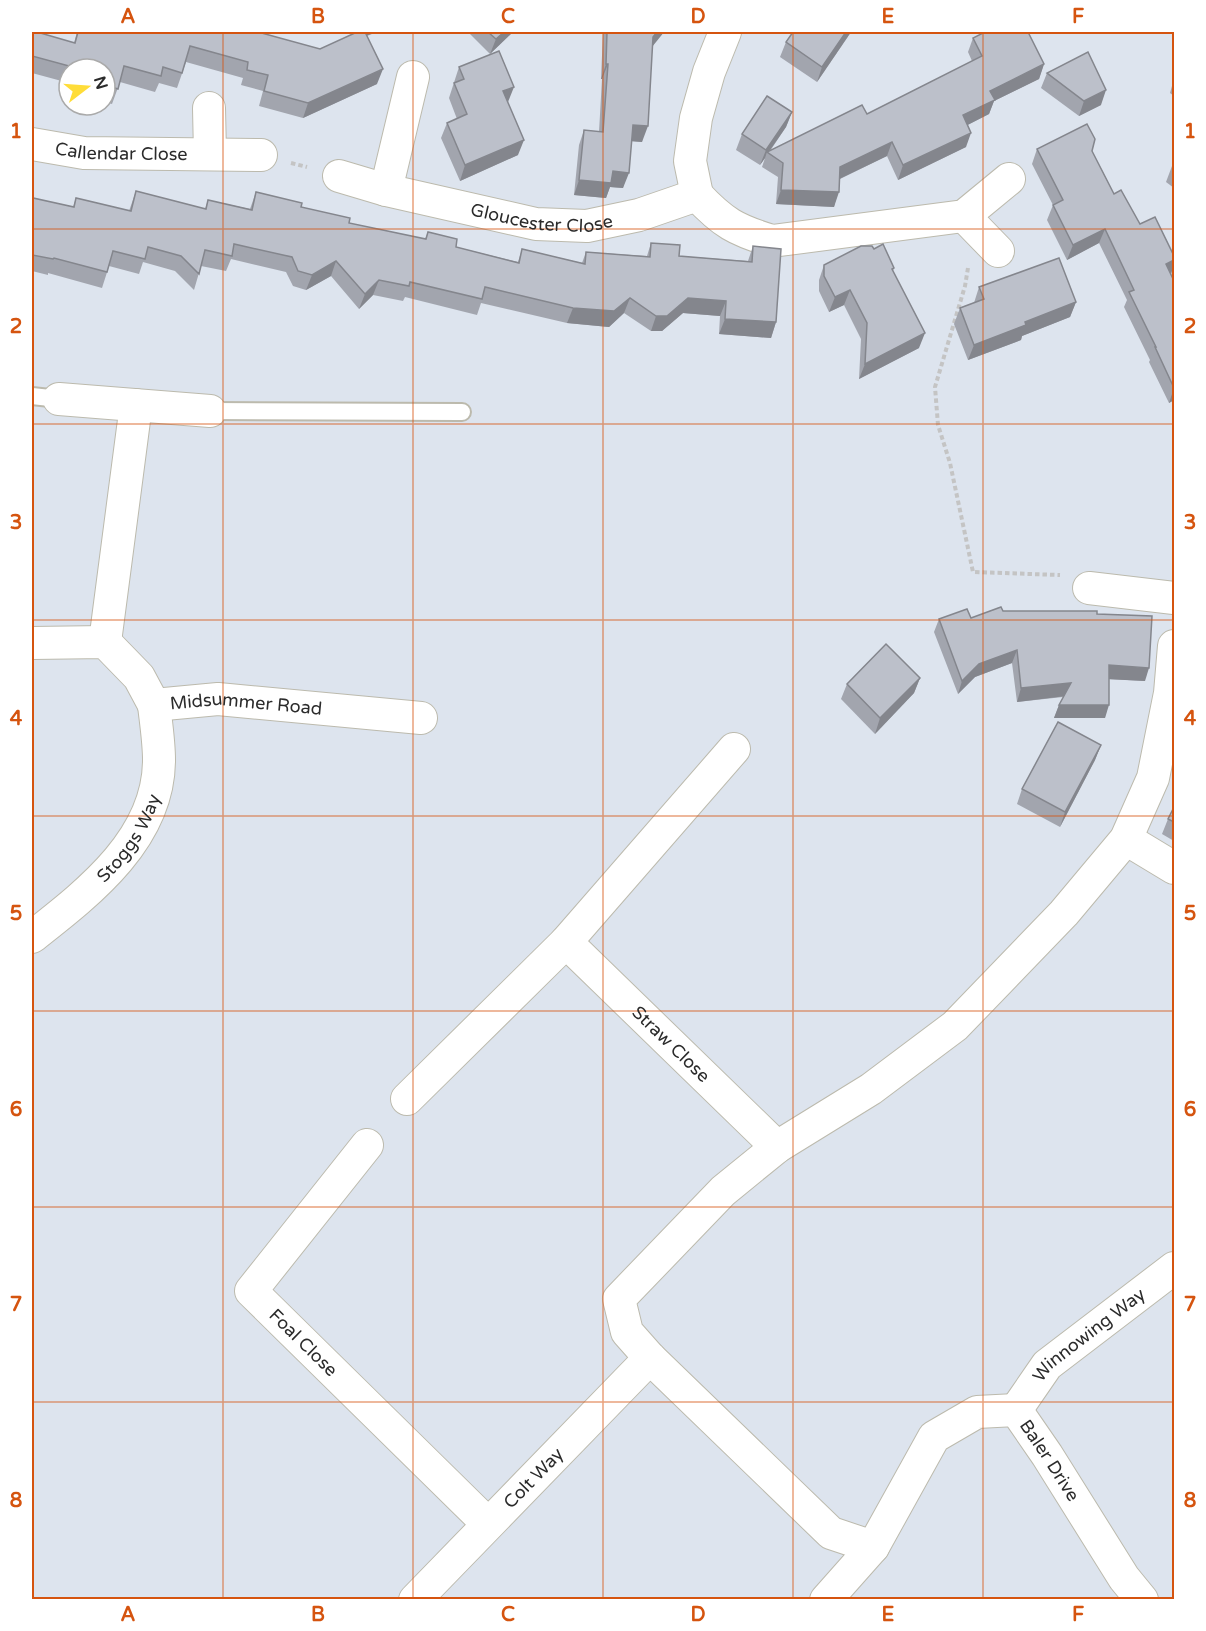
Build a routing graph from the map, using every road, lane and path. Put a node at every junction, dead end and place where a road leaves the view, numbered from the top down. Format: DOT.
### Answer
graph roads {
  1 [pos="725,32"];
  2 [pos="413,77"];
  3 [pos="209,108"];
  4 [pos="32,144"];
  5 [pos="210,154"];
  6 [pos="261,155"];
  7 [pos="339,176"];
  8 [pos="1009,179"];
  9 [pos="386,190"];
  10 [pos="697,195"];
  11 [pos="969,222"];
  12 [pos="998,251"];
  13 [pos="45,398"];
  14 [pos="136,405"];
  15 [pos="210,411"];
  16 [pos="462,412"];
  17 [pos="1076,581"];
  18 [pos="1174,598"];
  19 [pos="105,642"];
  20 [pos="32,643"];
  21 [pos="1174,646"];
  22 [pos="154,705"];
  23 [pos="421,718"];
  24 [pos="734,749"];
  25 [pos="1126,839"];
  26 [pos="1174,868"];
  27 [pos="32,937"];
  28 [pos="566,942"];
  29 [pos="407,1099"];
  30 [pos="367,1145"];
  31 [pos="777,1147"];
  32 [pos="1174,1268"];
  33 [pos="651,1358"];
  34 [pos="1016,1410"];
  35 [pos="488,1524"];
  36 [pos="873,1547"];
  37 [pos="415,1599"];
  38 [pos="826,1599"];
  39 [pos="1142,1599"];
  1 -- 10 [label="street"];
  2 -- 9 [label="street"];
  3 -- 5 [label="street, Callendar Close"];
  4 -- 5 [label="street, Callendar Close"];
  5 -- 6 [label="street, Callendar Close"];
  6 -- 7 [label="path"];
  7 -- 9 [label="street, Gloucester Close"];
  8 -- 11 [label="street"];
  9 -- 10 [label="street, Gloucester Close"];
  10 -- 11 [label="street"];
  11 -- 12 [label="street"];
  11 -- 17 [label="path"];
  13 -- 14 [label="street"];
  14 -- 15 [label="street"];
  14 -- 19 [label="street"];
  15 -- 16 [label="lane"];
  17 -- 18 [label="street"];
  19 -- 20 [label="street"];
  19 -- 22 [label="street, Midsummer Road"];
  21 -- 25 [label="street"];
  22 -- 23 [label="street, Midsummer Road"];
  22 -- 27 [label="street, Stoggs Way"];
  24 -- 28 [label="street"];
  25 -- 26 [label="street"];
  25 -- 31 [label="street"];
  28 -- 29 [label="street"];
  28 -- 31 [label="street, Straw Close"];
  30 -- 35 [label="street, Foal Close"];
  31 -- 33 [label="street"];
  32 -- 34 [label="street, Winnowing Way"];
  33 -- 35 [label="street, Colt Way"];
  33 -- 36 [label="street"];
  34 -- 36 [label="street, Baler Drive"];
  34 -- 39 [label="street, Baler Drive"];
  35 -- 37 [label="street, Colt Way"];
  36 -- 38 [label="street, Baler Drive"];
}
